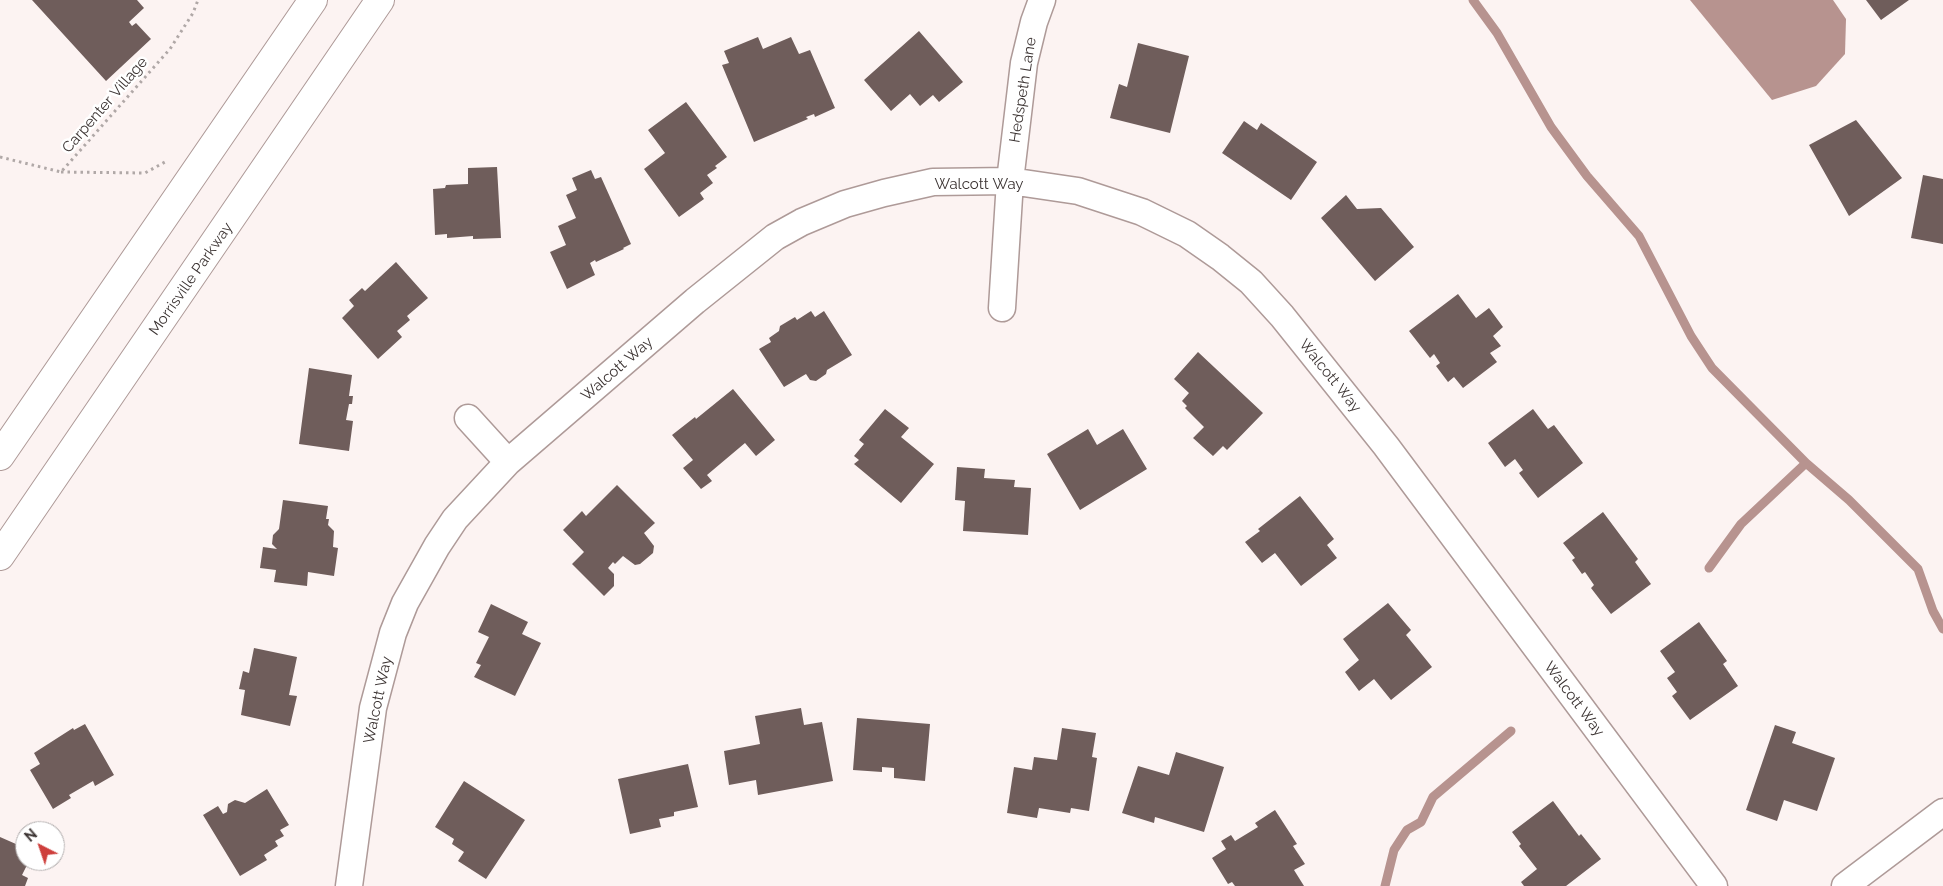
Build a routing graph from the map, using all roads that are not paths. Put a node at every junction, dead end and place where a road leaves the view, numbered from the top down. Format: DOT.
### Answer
graph roads {
  1 [pos="313,0"];
  2 [pos="380,0"];
  3 [pos="1042,0"];
  4 [pos="1010,181"];
  5 [pos="1002,308"];
  6 [pos="468,418"];
  7 [pos="0,456"];
  8 [pos="508,462"];
  9 [pos="0,556"];
  10 [pos="1943,812"];
  11 [pos="350,886"];
  12 [pos="1714,886"];
  13 [pos="1845,886"];
  1 -- 7 [label="main road"];
  2 -- 9 [label="main road, Morrisville Parkway"];
  3 -- 4 [label="street, Hedspeth Lane"];
  4 -- 5 [label="street, Hedspeth Lane"];
  4 -- 8 [label="street, Walcott Way"];
  4 -- 12 [label="street, Walcott Way"];
  6 -- 8 [label="street"];
  8 -- 11 [label="street, Walcott Way"];
  10 -- 13 [label="street"];
}
